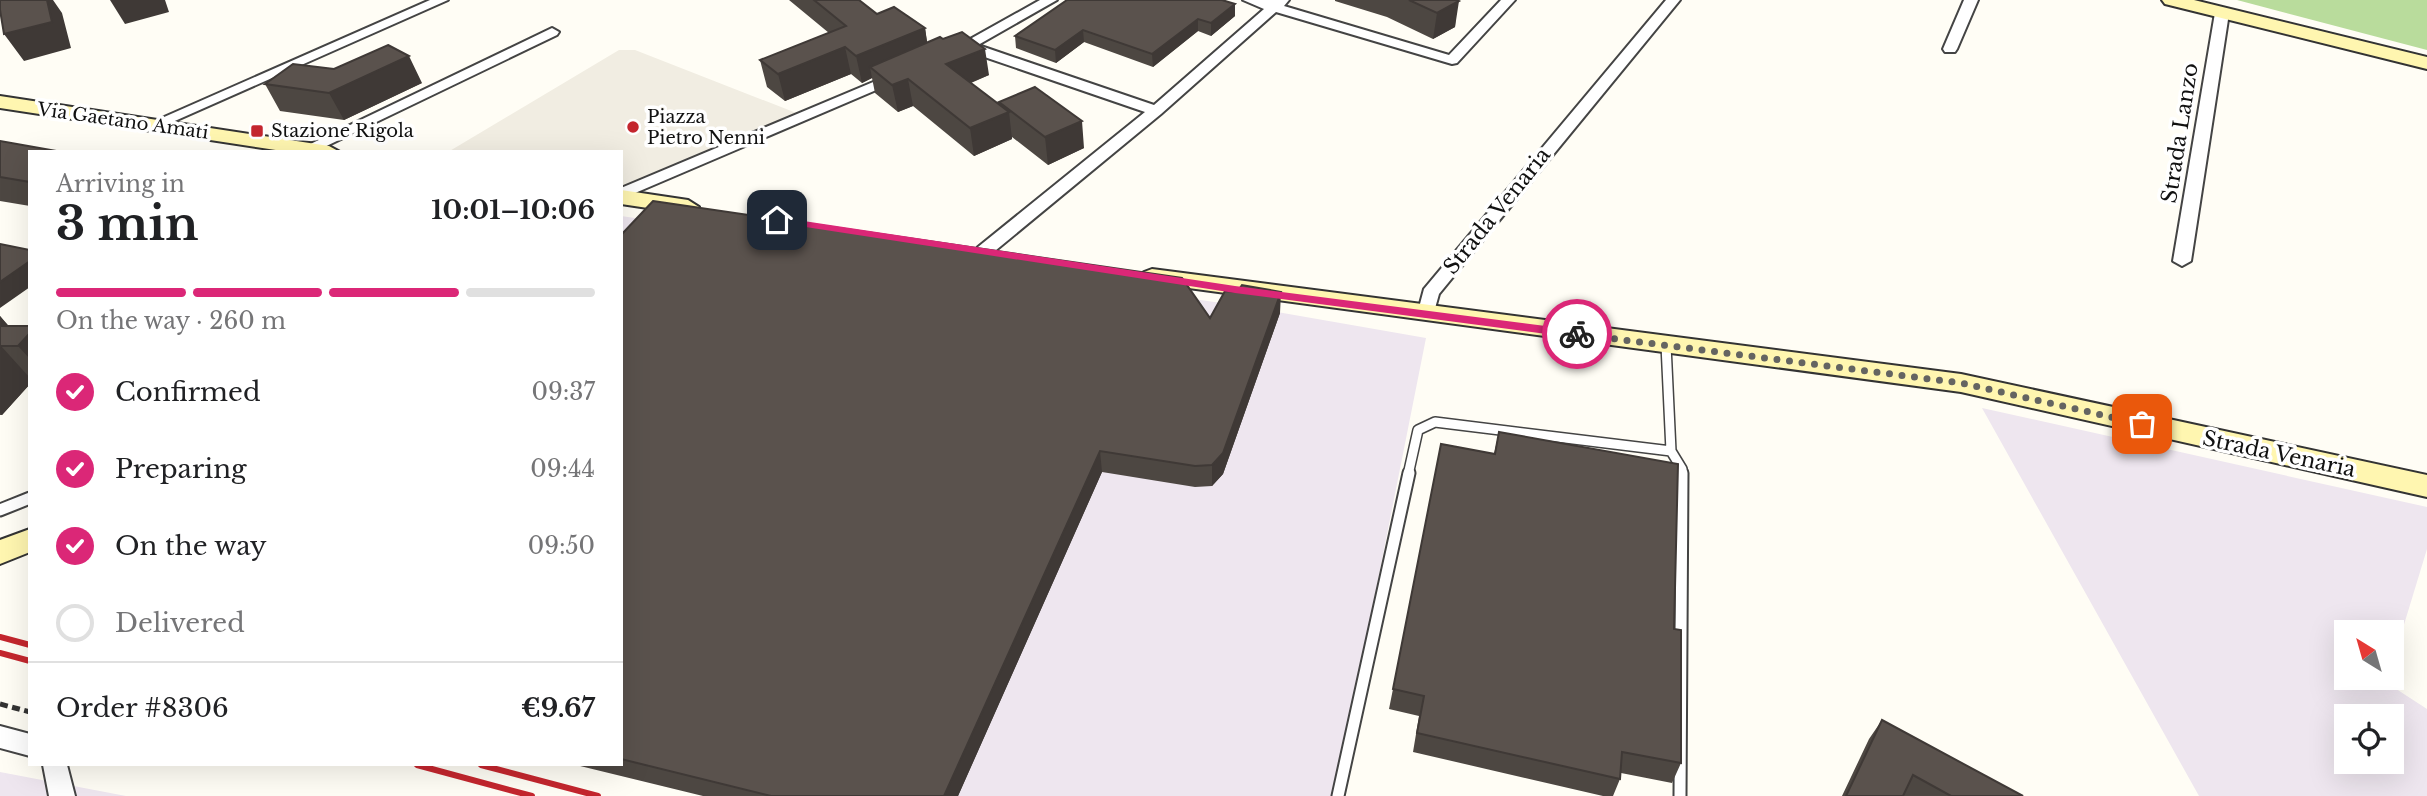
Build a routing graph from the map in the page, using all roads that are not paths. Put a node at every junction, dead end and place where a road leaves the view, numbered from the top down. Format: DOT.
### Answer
graph roads {
  1 [pos="441,0"];
  2 [pos="1049,0"];
  3 [pos="1250,0"];
  4 [pos="1508,0"];
  5 [pos="1673,0"];
  6 [pos="1971,0"];
  7 [pos="2171,0"];
  8 [pos="1278,4"];
  9 [pos="2219,6"];
  10 [pos="552,32"];
  11 [pos="967,46"];
  12 [pos="1950,49"];
  13 [pos="2427,52"];
  14 [pos="942,57"];
  15 [pos="2427,63"];
  16 [pos="917,68"];
  17 [pos="0,102"];
  18 [pos="1156,111"];
  19 [pos="154,125"];
  20 [pos="318,150"];
  21 [pos="623,195"];
  22 [pos="623,196"];
  23 [pos="715,211"];
  24 [pos="957,247"];
  25 [pos="984,251"];
  26 [pos="1011,255"];
  27 [pos="2182,261"];
  28 [pos="1134,274"];
  29 [pos="1426,315"];
  30 [pos="1666,345"];
  31 [pos="1671,451"];
  32 [pos="2427,486"];
  33 [pos="28,499"];
  34 [pos="0,510"];
  35 [pos="28,541"];
  36 [pos="0,552"];
  37 [pos="0,737"];
  38 [pos="28,744"];
  39 [pos="55,766"];
  40 [pos="62,796"];
  41 [pos="1338,796"];
  42 [pos="1680,796"];
  1 -- 19 [label="street"];
  2 -- 11 [label="street"];
  3 -- 8 [label="street"];
  4 -- 8 [label="street"];
  5 -- 29 [label="street, Strada Venaria"];
  6 -- 12 [label="street"];
  7 -- 9 [label="street"];
  8 -- 18 [label="street"];
  9 -- 13 [label="street"];
  9 -- 15 [label="street"];
  9 -- 27 [label="street, Strada Lanzo"];
  10 -- 20 [label="street"];
  11 -- 14 [label="street"];
  11 -- 18 [label="street"];
  16 -- 21 [label="street"];
  17 -- 19 [label="street, Via Gaetano Amati"];
  18 -- 25 [label="street"];
  19 -- 20 [label="street, Via Gaetano Amati"];
  22 -- 23 [label="street"];
  24 -- 25 [label="street"];
  25 -- 26 [label="street"];
  28 -- 29 [label="street, Strada Venaria"];
  29 -- 30 [label="street, Strada Venaria"];
  30 -- 31 [label="lane"];
  30 -- 32 [label="street, Strada Venaria"];
  31 -- 41 [label="lane"];
  31 -- 42 [label="lane"];
  33 -- 34 [label="lane"];
  35 -- 36 [label="street"];
  37 -- 38 [label="street"];
  39 -- 40 [label="street"];
}
